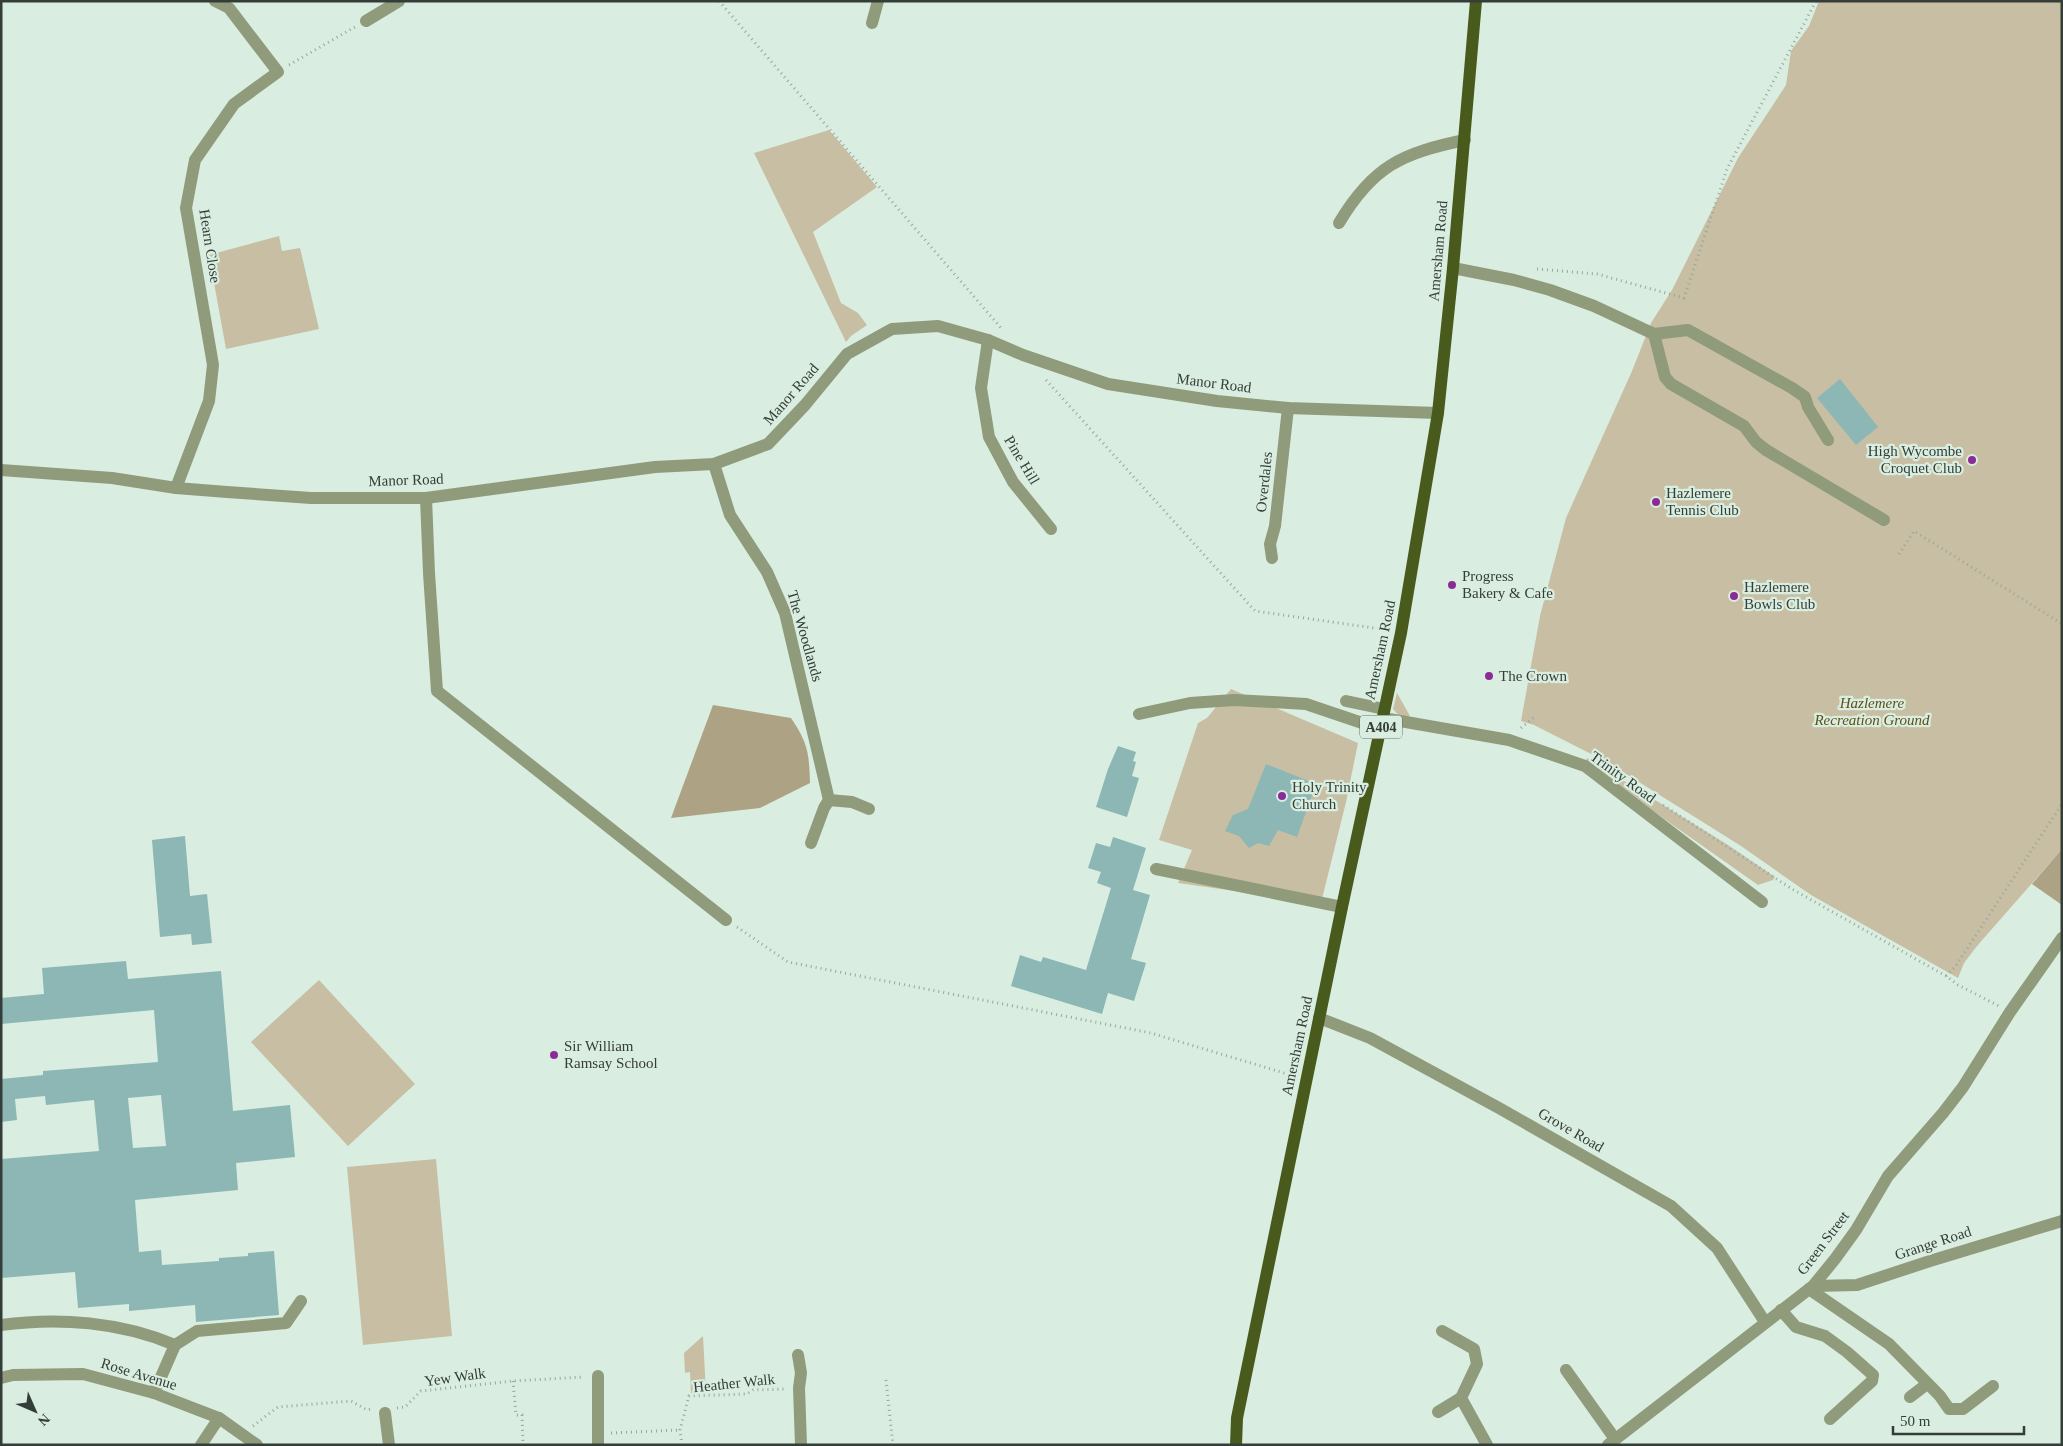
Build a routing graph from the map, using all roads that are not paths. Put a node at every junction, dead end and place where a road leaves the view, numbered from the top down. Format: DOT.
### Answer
graph roads {
  1 [pos="215,1"];
  2 [pos="399,1"];
  3 [pos="878,1"];
  4 [pos="1476,1"];
  5 [pos="366,21"];
  6 [pos="872,23"];
  7 [pos="1464,140"];
  8 [pos="1339,223"];
  9 [pos="1453,268"];
  10 [pos="1654,334"];
  11 [pos="988,340"];
  12 [pos="1288,408"];
  13 [pos="1438,414"];
  14 [pos="1828,440"];
  15 [pos="714,464"];
  16 [pos="1,470"];
  17 [pos="176,488"];
  18 [pos="426,498"];
  19 [pos="1884,520"];
  20 [pos="1051,529"];
  21 [pos="1272,558"];
  22 [pos="1346,701"];
  23 [pos="1139,714"];
  24 [pos="1382,719"];
  25 [pos="829,800"];
  26 [pos="870,808"];
  27 [pos="811,843"];
  28 [pos="1156,869"];
  29 [pos="1762,902"];
  30 [pos="1342,907"];
  31 [pos="726,920"];
  32 [pos="2062,938"];
  33 [pos="1319,1018"];
  34 [pos="2062,1221"];
  35 [pos="1811,1287"];
  36 [pos="301,1301"];
  37 [pos="1781,1310"];
  38 [pos="1765,1322"];
  39 [pos="1,1325"];
  40 [pos="1442,1331"];
  41 [pos="175,1345"];
  42 [pos="798,1355"];
  43 [pos="1566,1370"];
  44 [pos="598,1376"];
  45 [pos="1,1378"];
  46 [pos="1927,1384"];
  47 [pos="1993,1386"];
  48 [pos="154,1392"];
  49 [pos="1910,1397"];
  50 [pos="1461,1398"];
  51 [pos="384,1410"];
  52 [pos="1438,1412"];
  53 [pos="218,1418"];
  54 [pos="1830,1419"];
  55 [pos="598,1439"];
  56 [pos="1612,1442"];
  57 [pos="201,1445"];
  58 [pos="257,1445"];
  59 [pos="389,1445"];
  60 [pos="801,1445"];
  61 [pos="1236,1445"];
  62 [pos="1487,1445"];
  1 -- 17 [label="street, Hearn Close"];
  2 -- 5 [label="street"];
  3 -- 6 [label="street"];
  4 -- 7 [label="main road, Amersham Road / A404"];
  7 -- 8 [label="street"];
  7 -- 9 [label="main road, Amersham Road / A404"];
  9 -- 10 [label="street"];
  9 -- 13 [label="main road, Amersham Road / A404"];
  10 -- 14 [label="street"];
  10 -- 19 [label="street"];
  11 -- 12 [label="street, Manor Road"];
  11 -- 15 [label="street, Manor Road"];
  11 -- 20 [label="street, Pine Hill"];
  12 -- 13 [label="street, Manor Road"];
  12 -- 21 [label="street, Overdales"];
  13 -- 24 [label="main road, Amersham Road / A404"];
  15 -- 18 [label="street, Manor Road"];
  15 -- 25 [label="street, The Woodlands"];
  16 -- 17 [label="street, Manor Road"];
  17 -- 18 [label="street, Manor Road"];
  18 -- 31 [label="street"];
  22 -- 24 [label="street"];
  23 -- 24 [label="street"];
  24 -- 29 [label="street, Trinity Road"];
  24 -- 30 [label="main road, Amersham Road / A404"];
  25 -- 26 [label="street"];
  25 -- 27 [label="street"];
  28 -- 30 [label="street"];
  30 -- 33 [label="main road, Amersham Road / A404"];
  32 -- 35 [label="street, Green Street"];
  33 -- 38 [label="street, Grove Road"];
  33 -- 61 [label="main road, Amersham Road / A404"];
  34 -- 35 [label="street, Grange Road"];
  35 -- 37 [label="street, Green Street"];
  35 -- 46 [label="street"];
  36 -- 41 [label="street"];
  37 -- 38 [label="street, Green Street"];
  37 -- 54 [label="street"];
  38 -- 56 [label="street, Green Street"];
  39 -- 41 [label="street"];
  40 -- 50 [label="street"];
  41 -- 48 [label="street"];
  42 -- 60 [label="street"];
  43 -- 56 [label="street"];
  44 -- 55 [label="street"];
  45 -- 48 [label="street, Rose Avenue"];
  46 -- 47 [label="street"];
  46 -- 49 [label="street"];
  48 -- 53 [label="street, Rose Avenue"];
  50 -- 52 [label="street"];
  50 -- 62 [label="street"];
  51 -- 59 [label="street"];
  53 -- 57 [label="street"];
  53 -- 58 [label="street, Rose Avenue"];
}
